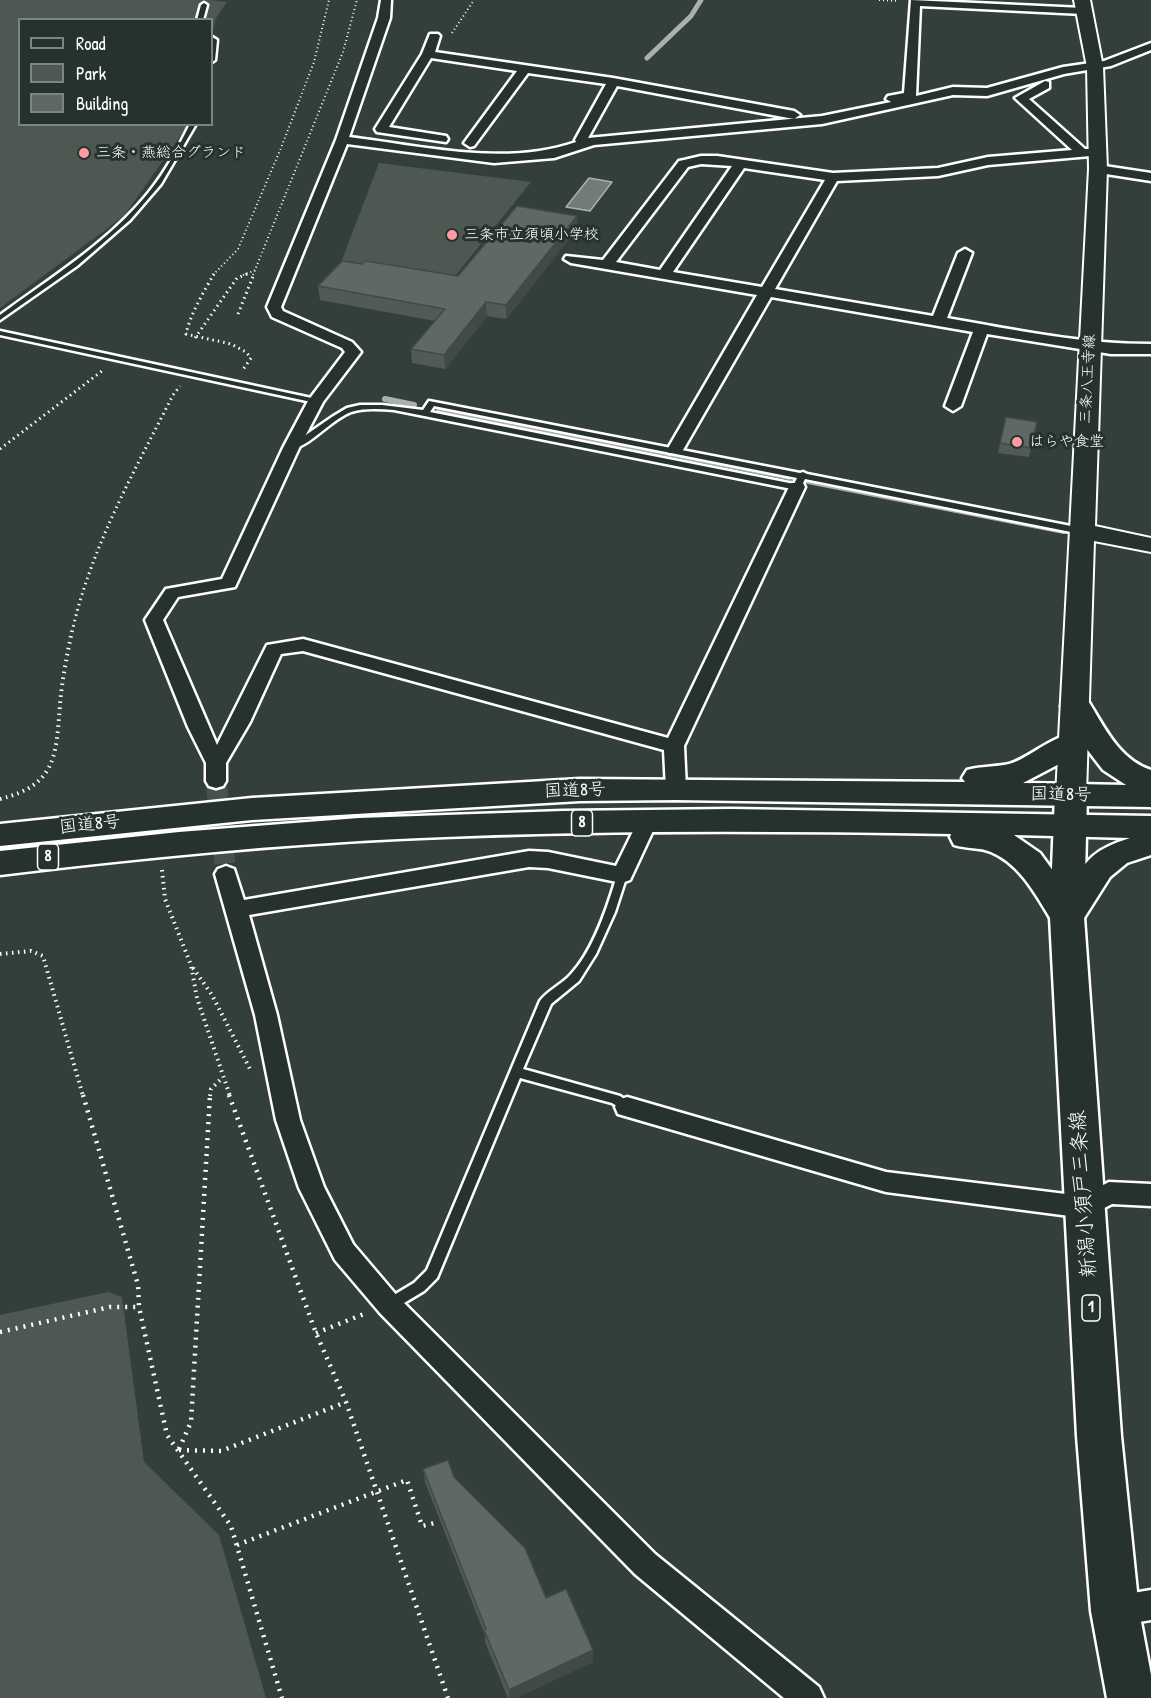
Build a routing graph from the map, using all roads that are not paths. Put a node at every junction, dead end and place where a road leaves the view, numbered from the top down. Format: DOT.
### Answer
graph roads {
  1 [pos="386,0"];
  2 [pos="204,5"];
  3 [pos="1082,5"];
  4 [pos="201,18"];
  5 [pos="434,36"];
  6 [pos="1151,46"];
  7 [pos="428,54"];
  8 [pos="1095,67"];
  9 [pos="525,69"];
  10 [pos="1064,71"];
  11 [pos="613,82"];
  12 [pos="867,112"];
  13 [pos="822,120"];
  14 [pos="192,126"];
  15 [pos="342,140"];
  16 [pos="586,141"];
  17 [pos="470,143"];
  18 [pos="484,145"];
  19 [pos="507,145"];
  20 [pos="1093,158"];
  21 [pos="741,163"];
  22 [pos="833,177"];
  23 [pos="1151,177"];
  24 [pos="965,253"];
  25 [pos="571,259"];
  26 [pos="607,265"];
  27 [pos="664,275"];
  28 [pos="765,292"];
  29 [pos="0,318"];
  30 [pos="938,321"];
  31 [pos="982,329"];
  32 [pos="0,333"];
  33 [pos="1090,347"];
  34 [pos="1151,348"];
  35 [pos="316,401"];
  36 [pos="953,406"];
  37 [pos="425,413"];
  38 [pos="291,448"];
  39 [pos="675,450"];
  40 [pos="800,480"];
  41 [pos="1081,531"];
  42 [pos="1151,545"];
  43 [pos="1076,706"];
  44 [pos="1073,744"];
  45 [pos="674,746"];
  46 [pos="1151,781"];
  47 [pos="676,789"];
  48 [pos="856,792"];
  49 [pos="1151,796"];
  50 [pos="1071,810"];
  51 [pos="647,822"];
  52 [pos="799,822"];
  53 [pos="1151,827"];
  54 [pos="0,835"];
  55 [pos="90,839"];
  56 [pos="1151,843"];
  57 [pos="0,863"];
  58 [pos="226,874"];
  59 [pos="622,875"];
  60 [pos="237,909"];
  61 [pos="1067,917"];
  62 [pos="516,1072"];
  63 [pos="627,1107"];
  64 [pos="1151,1195"];
  65 [pos="1084,1207"];
  66 [pos="377,1310"];
  67 [pos="1133,1608"];
  68 [pos="807,1698"];
  69 [pos="1131,1698"];
  1 -- 15 [label="street"];
  2 -- 4 [label="lane"];
  3 -- 8 [label="main road, 三条八王寺線"];
  3 -- 12 [label="street"];
  5 -- 7 [label="street"];
  6 -- 8 [label="street"];
  7 -- 9 [label="street"];
  7 -- 17 [label="street"];
  8 -- 10 [label="street"];
  8 -- 20 [label="main road, 三条八王寺線"];
  9 -- 11 [label="street"];
  9 -- 17 [label="street"];
  10 -- 12 [label="street"];
  10 -- 20 [label="street"];
  11 -- 13 [label="street"];
  11 -- 16 [label="street"];
  12 -- 13 [label="street"];
  13 -- 16 [label="street"];
  14 -- 29 [label="lane"];
  15 -- 16 [label="street"];
  15 -- 35 [label="street"];
  16 -- 19 [label="street"];
  17 -- 18 [label="street"];
  20 -- 22 [label="street"];
  20 -- 23 [label="street"];
  20 -- 33 [label="main road, 三条八王寺線"];
  21 -- 22 [label="street"];
  21 -- 26 [label="street"];
  21 -- 27 [label="street"];
  22 -- 28 [label="street"];
  24 -- 30 [label="street"];
  25 -- 26 [label="street"];
  26 -- 27 [label="street"];
  27 -- 28 [label="street"];
  28 -- 30 [label="street"];
  28 -- 39 [label="street"];
  30 -- 31 [label="street"];
  31 -- 33 [label="street"];
  31 -- 36 [label="street"];
  32 -- 35 [label="lane"];
  33 -- 34 [label="street"];
  33 -- 41 [label="main road, 三条八王寺線"];
  35 -- 38 [label="street"];
  37 -- 38 [label="lane"];
  37 -- 39 [label="lane"];
  37 -- 40 [label="lane"];
  38 -- 45 [label="street"];
  39 -- 40 [label="lane"];
  40 -- 41 [label="lane"];
  40 -- 45 [label="street"];
  41 -- 42 [label="main road"];
  41 -- 43 [label="main road, 三条八王寺線"];
  43 -- 44 [label="main road, 三条八王寺線"];
  43 -- 46 [label="main road"];
  44 -- 48 [label="main road"];
  44 -- 50 [label="main road, 三条八王寺線"];
  45 -- 47 [label="street"];
  47 -- 48 [label="main road, 国道8号 / 8"];
  47 -- 55 [label="main road, 国道8号 / 8"];
  48 -- 50 [label="main road, 国道8号 / 8"];
  49 -- 50 [label="main road, 国道8号 / 8"];
  50 -- 52 [label="main road, 国道8号 / 8"];
  50 -- 53 [label="main road, 国道8号 / 8"];
  50 -- 61 [label="main road, 新潟小須戸三条線 / 1"];
  51 -- 52 [label="main road, 国道8号 / 8"];
  51 -- 55 [label="main road, 国道8号 / 8"];
  51 -- 59 [label="street"];
  52 -- 61 [label="main road"];
  54 -- 55 [label="main road, 国道8号 / 8"];
  55 -- 57 [label="main road, 国道8号 / 8"];
  56 -- 61 [label="main road"];
  58 -- 60 [label="street"];
  59 -- 60 [label="street"];
  59 -- 62 [label="lane"];
  60 -- 66 [label="street"];
  61 -- 65 [label="main road, 新潟小須戸三条線 / 1"];
  62 -- 63 [label="lane"];
  62 -- 66 [label="lane"];
  63 -- 65 [label="street"];
  64 -- 65 [label="street"];
  65 -- 67 [label="main road, 新潟小須戸三条線 / 1"];
  66 -- 68 [label="street"];
  67 -- 69 [label="main road, 新潟小須戸三条線 / 1"];
}
